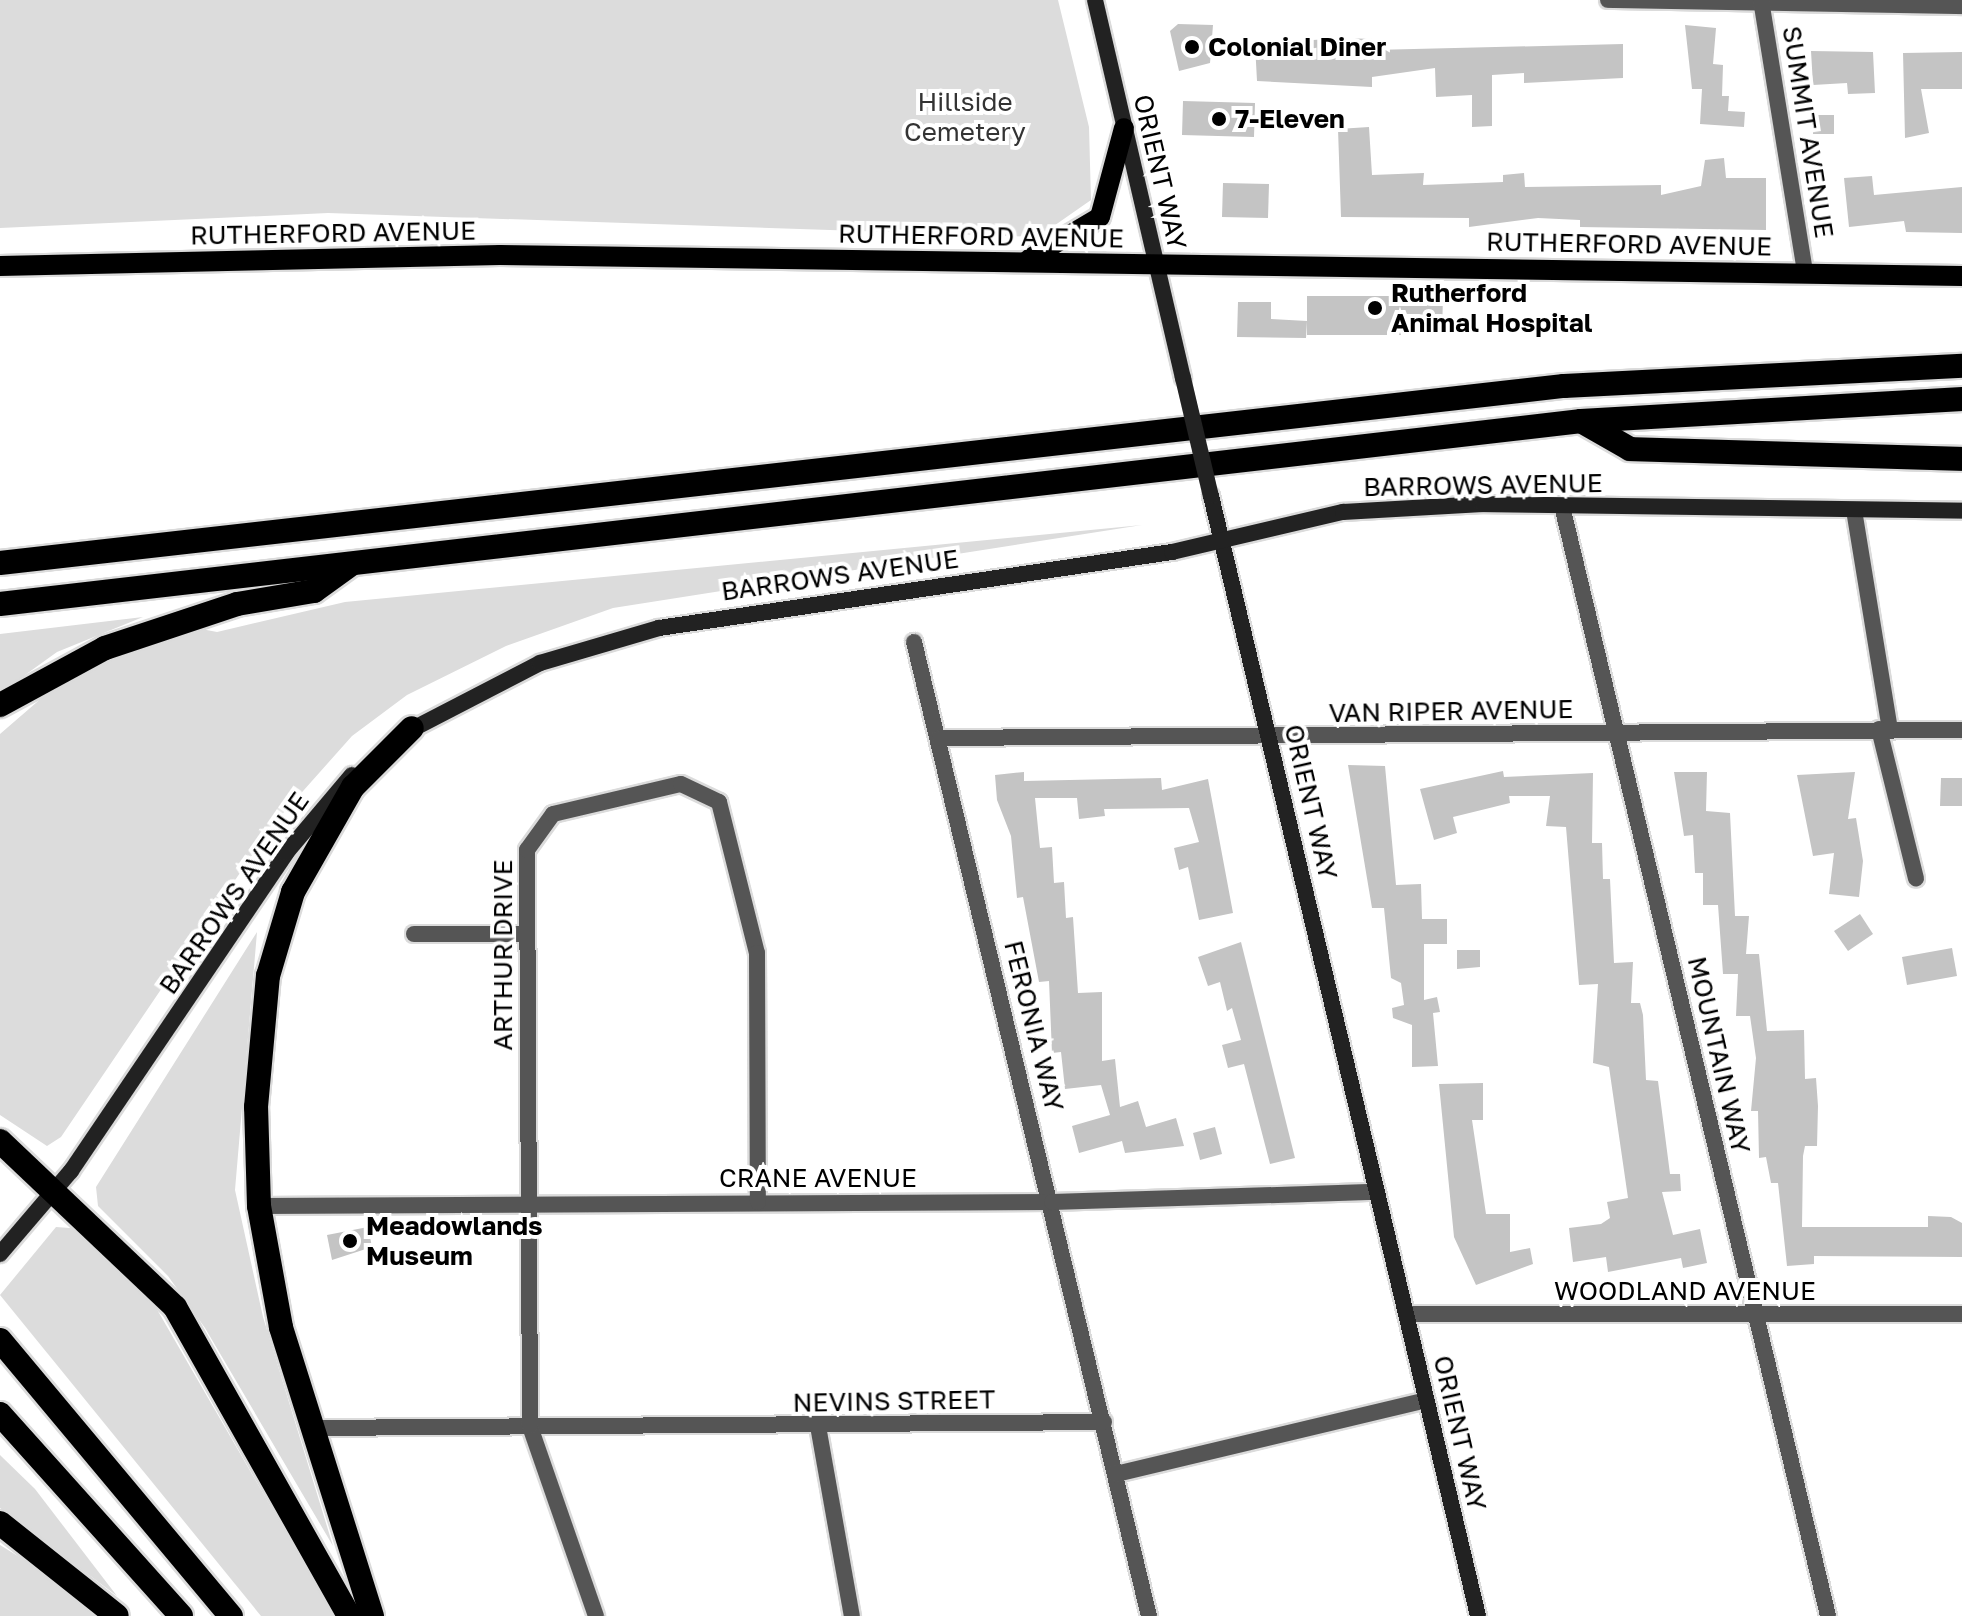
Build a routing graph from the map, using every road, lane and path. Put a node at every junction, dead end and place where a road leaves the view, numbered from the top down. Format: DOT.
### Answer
graph roads {
  1 [pos="1095,0"];
  2 [pos="1608,0"];
  3 [pos="1762,2"];
  4 [pos="1962,6"];
  5 [pos="1124,128"];
  6 [pos="1018,263"];
  7 [pos="1157,265"];
  8 [pos="0,266"];
  9 [pos="1805,272"];
  10 [pos="1962,276"];
  11 [pos="1962,366"];
  12 [pos="1962,399"];
  13 [pos="1581,421"];
  14 [pos="1962,459"];
  15 [pos="1562,506"];
  16 [pos="1854,510"];
  17 [pos="1962,511"];
  18 [pos="1222,540"];
  19 [pos="0,563"];
  20 [pos="353,563"];
  21 [pos="0,604"];
  22 [pos="914,642"];
  23 [pos="43,677"];
  24 [pos="0,705"];
  25 [pos="0,712"];
  26 [pos="412,728"];
  27 [pos="1885,729"];
  28 [pos="1962,730"];
  29 [pos="1618,732"];
  30 [pos="940,738"];
  31 [pos="1271,738"];
  32 [pos="1916,879"];
  33 [pos="414,934"];
  34 [pos="526,934"];
  35 [pos="0,1141"];
  36 [pos="57,1191"];
  37 [pos="1376,1192"];
  38 [pos="758,1202"];
  39 [pos="1052,1202"];
  40 [pos="259,1206"];
  41 [pos="527,1206"];
  42 [pos="0,1254"];
  43 [pos="1408,1314"];
  44 [pos="1962,1314"];
  45 [pos="1757,1317"];
  46 [pos="0,1338"];
  47 [pos="1426,1400"];
  48 [pos="0,1414"];
  49 [pos="1104,1422"];
  50 [pos="530,1426"];
  51 [pos="818,1426"];
  52 [pos="311,1428"];
  53 [pos="1116,1474"];
  54 [pos="0,1523"];
  55 [pos="117,1616"];
  56 [pos="181,1616"];
  57 [pos="231,1616"];
  58 [pos="349,1616"];
  59 [pos="372,1616"];
  60 [pos="596,1616"];
  61 [pos="852,1616"];
  62 [pos="1149,1616"];
  63 [pos="1478,1616"];
  64 [pos="1828,1616"];
  1 -- 5 [label="street, ORIENT WAY"];
  2 -- 3 [label="street"];
  3 -- 4 [label="street"];
  3 -- 9 [label="street, SUMMIT AVENUE"];
  5 -- 6 [label="main road"];
  5 -- 7 [label="street, ORIENT WAY"];
  6 -- 7 [label="main road, RUTHERFORD AVENUE"];
  6 -- 8 [label="main road, RUTHERFORD AVENUE"];
  7 -- 9 [label="main road, RUTHERFORD AVENUE"];
  7 -- 18 [label="street, ORIENT WAY, bridge"];
  9 -- 10 [label="main road, RUTHERFORD AVENUE"];
  11 -- 19 [label="highway"];
  12 -- 13 [label="highway"];
  13 -- 14 [label="highway"];
  13 -- 20 [label="highway"];
  15 -- 16 [label="street, BARROWS AVENUE"];
  15 -- 18 [label="street, BARROWS AVENUE"];
  15 -- 29 [label="street, MOUNTAIN WAY"];
  16 -- 17 [label="street, BARROWS AVENUE"];
  16 -- 27 [label="street"];
  18 -- 26 [label="street, BARROWS AVENUE"];
  18 -- 31 [label="street, ORIENT WAY"];
  20 -- 21 [label="highway"];
  20 -- 23 [label="highway"];
  22 -- 30 [label="street, FERONIA WAY"];
  23 -- 24 [label="highway"];
  23 -- 25 [label="highway"];
  26 -- 36 [label="street, BARROWS AVENUE"];
  26 -- 40 [label="highway"];
  27 -- 28 [label="street, VAN RIPER AVENUE"];
  27 -- 29 [label="street, VAN RIPER AVENUE"];
  27 -- 32 [label="street"];
  29 -- 31 [label="street, VAN RIPER AVENUE"];
  29 -- 45 [label="street, MOUNTAIN WAY"];
  30 -- 31 [label="street, VAN RIPER AVENUE"];
  30 -- 39 [label="street, FERONIA WAY"];
  31 -- 37 [label="street, ORIENT WAY"];
  33 -- 34 [label="street"];
  34 -- 38 [label="street, ARTHUR DRIVE"];
  34 -- 41 [label="street, ARTHUR DRIVE"];
  35 -- 36 [label="highway"];
  36 -- 42 [label="street, BARROWS AVENUE"];
  36 -- 58 [label="highway"];
  37 -- 39 [label="street, CRANE AVENUE"];
  37 -- 43 [label="street, ORIENT WAY"];
  38 -- 39 [label="street, CRANE AVENUE"];
  38 -- 41 [label="street, CRANE AVENUE"];
  39 -- 49 [label="street, FERONIA WAY"];
  40 -- 41 [label="street, CRANE AVENUE"];
  40 -- 52 [label="highway"];
  41 -- 50 [label="street, ARTHUR DRIVE"];
  43 -- 45 [label="street, WOODLAND AVENUE"];
  43 -- 47 [label="street, ORIENT WAY"];
  44 -- 45 [label="street, WOODLAND AVENUE"];
  45 -- 64 [label="street, MOUNTAIN WAY"];
  46 -- 57 [label="highway"];
  47 -- 53 [label="street"];
  47 -- 63 [label="street, ORIENT WAY"];
  48 -- 56 [label="highway"];
  49 -- 51 [label="street, NEVINS STREET"];
  49 -- 53 [label="street"];
  50 -- 51 [label="street, NEVINS STREET"];
  50 -- 52 [label="street, NEVINS STREET"];
  50 -- 60 [label="street, ARTHUR DRIVE"];
  51 -- 61 [label="street"];
  52 -- 59 [label="highway"];
  53 -- 62 [label="street"];
  54 -- 55 [label="highway"];
}
